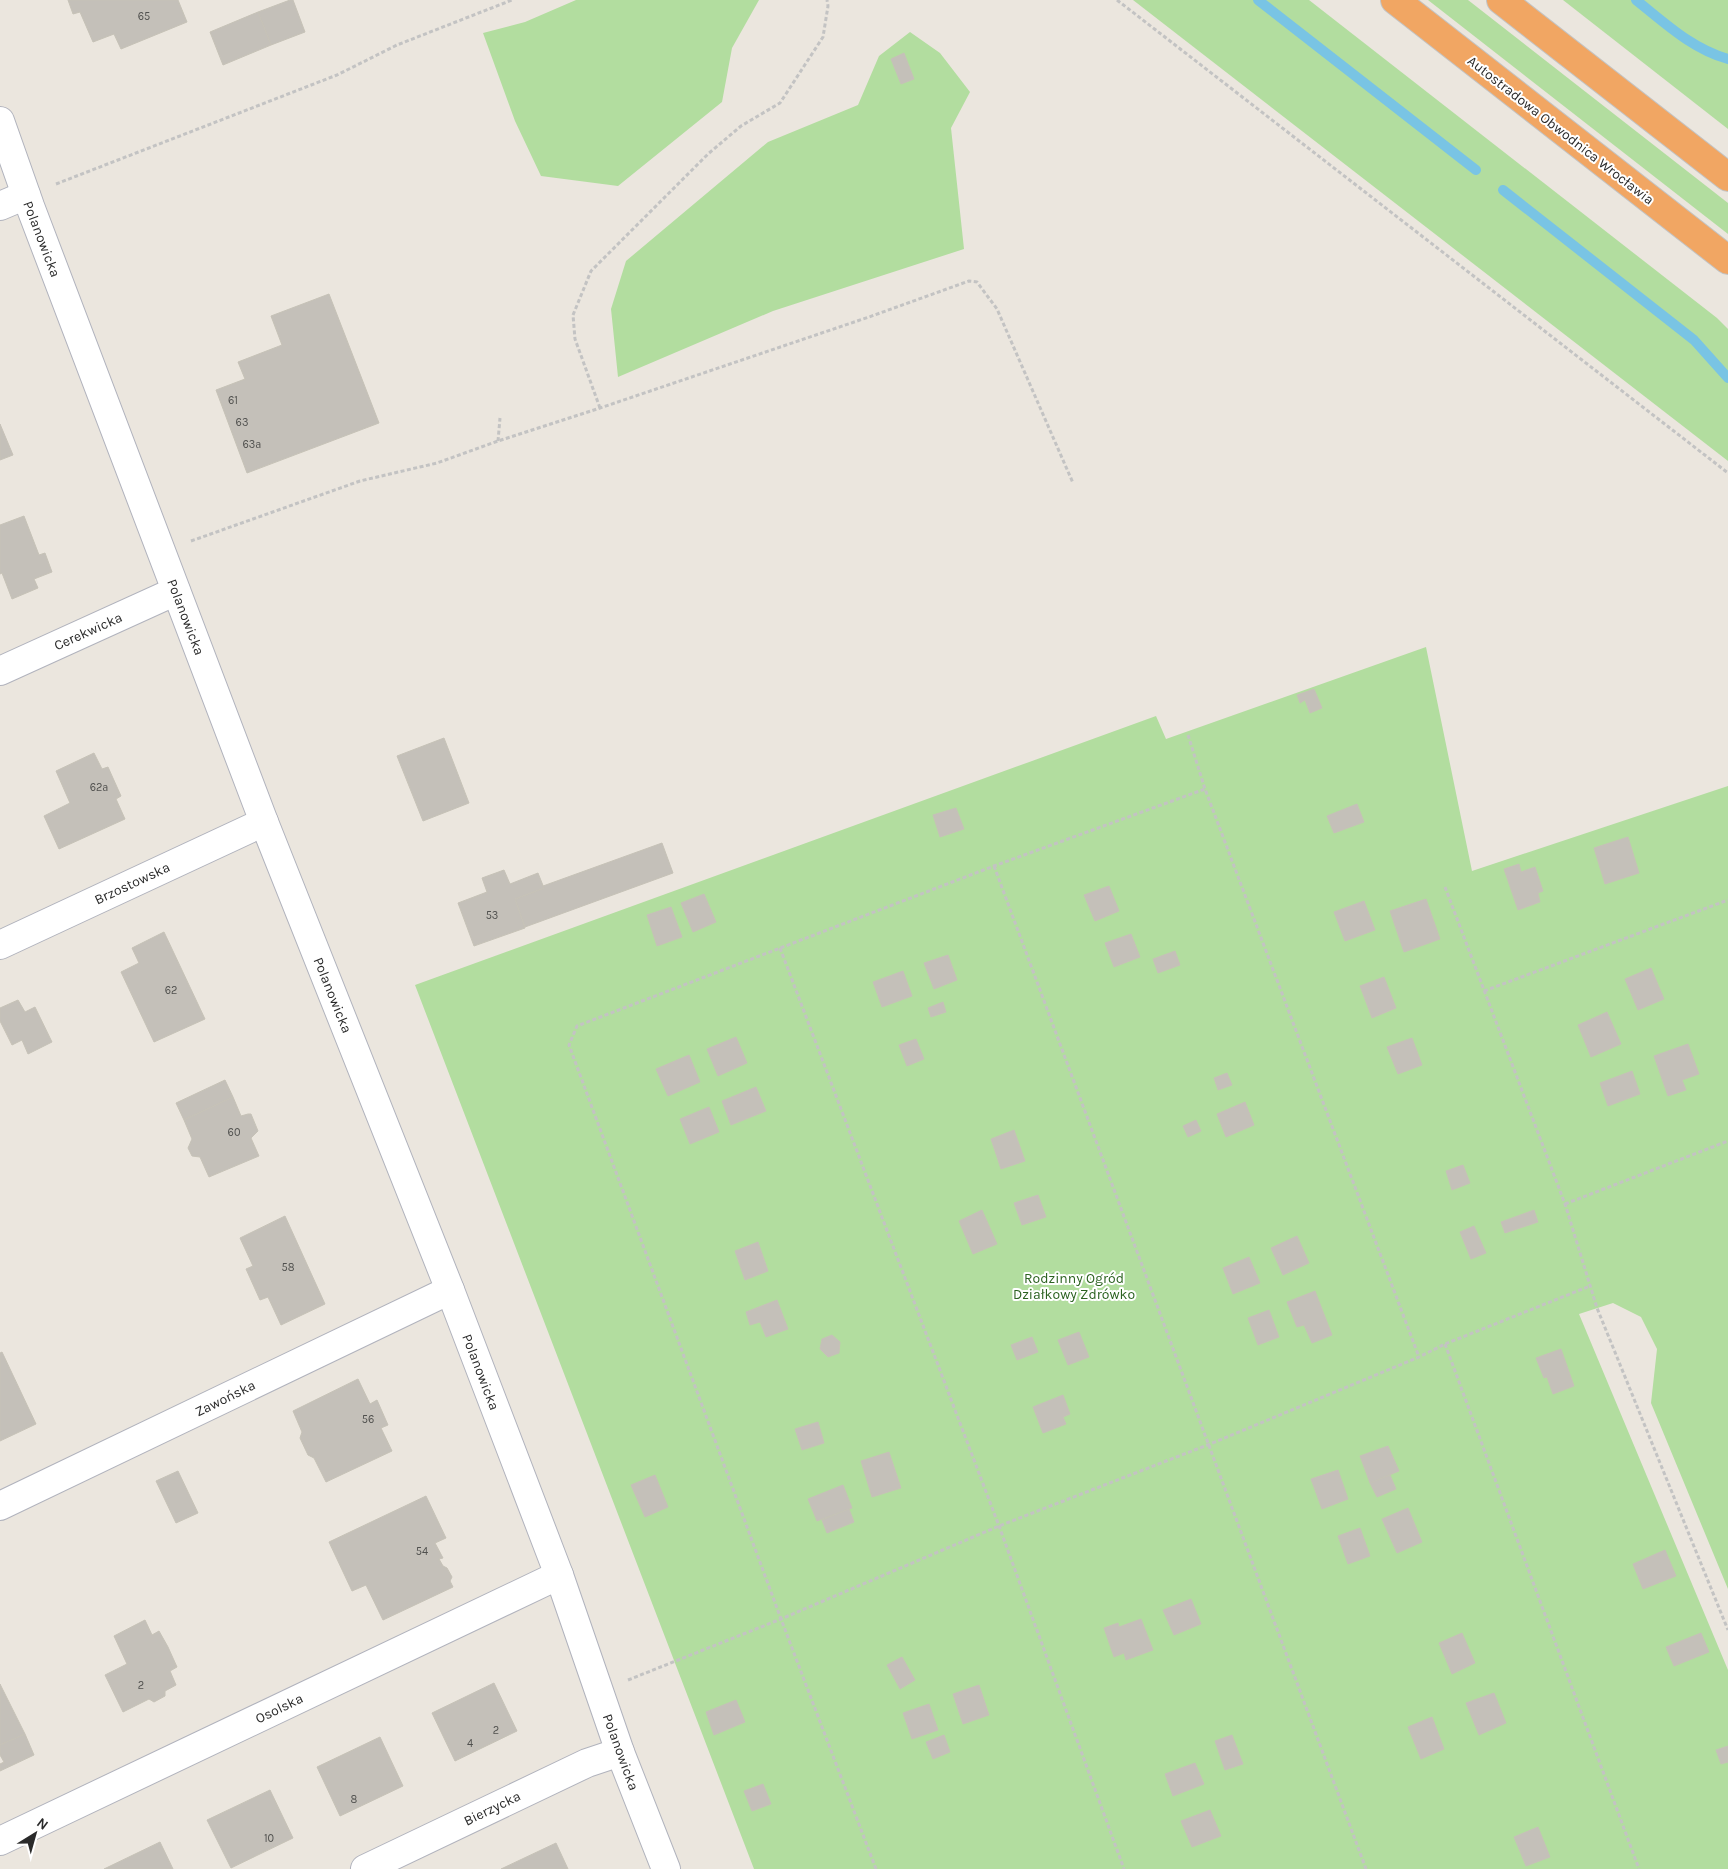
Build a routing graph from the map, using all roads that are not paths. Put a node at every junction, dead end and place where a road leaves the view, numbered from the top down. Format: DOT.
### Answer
graph roads {
  1 [pos="1395,0"];
  2 [pos="1501,0"];
  3 [pos="0,121"];
  4 [pos="1728,177"];
  5 [pos="26,195"];
  6 [pos="0,206"];
  7 [pos="1728,260"];
  8 [pos="176,591"];
  9 [pos="0,671"];
  10 [pos="264,822"];
  11 [pos="0,945"];
  12 [pos="450,1290"];
  13 [pos="0,1506"];
  14 [pos="558,1575"];
  15 [pos="620,1752"];
  16 [pos="0,1841"];
  17 [pos="365,1869"];
  18 [pos="666,1869"];
  1 -- 7 [label="highway, Autostradowa Obwodnica Wrocławia"];
  2 -- 4 [label="highway"];
  3 -- 5 [label="street, Polanowicka"];
  5 -- 6 [label="street"];
  5 -- 8 [label="street, Polanowicka"];
  8 -- 9 [label="street, Cerekwicka"];
  8 -- 10 [label="street, Polanowicka"];
  10 -- 11 [label="street, Brzostowska"];
  10 -- 12 [label="street, Polanowicka"];
  12 -- 13 [label="street, Zawońska"];
  12 -- 14 [label="street, Polanowicka"];
  14 -- 15 [label="street, Polanowicka"];
  14 -- 16 [label="street, Osolska"];
  15 -- 17 [label="street, Bierzycka"];
  15 -- 18 [label="street, Polanowicka"];
}
